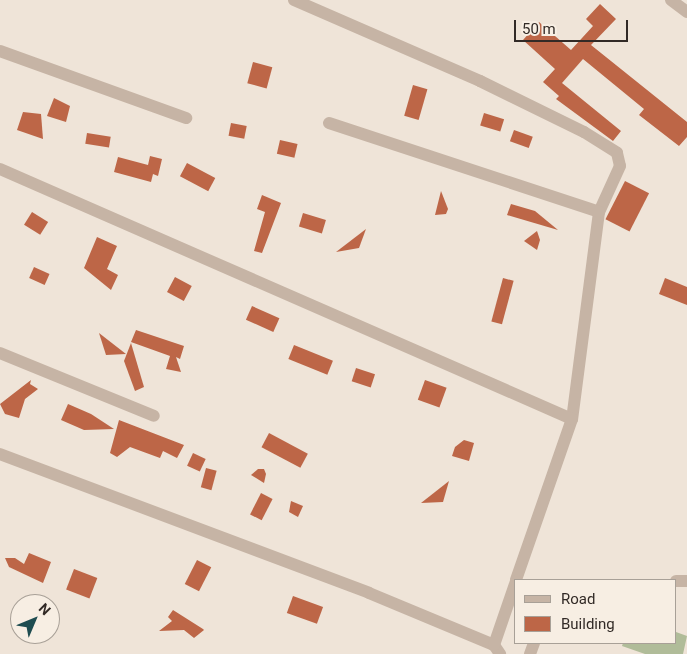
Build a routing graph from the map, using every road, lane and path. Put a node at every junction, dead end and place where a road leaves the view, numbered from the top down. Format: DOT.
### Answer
graph roads {
  1 [pos="294,0"];
  2 [pos="671,0"];
  3 [pos="687,12"];
  4 [pos="0,51"];
  5 [pos="186,118"];
  6 [pos="329,123"];
  7 [pos="0,169"];
  8 [pos="599,212"];
  9 [pos="0,353"];
  10 [pos="154,416"];
  11 [pos="572,419"];
  12 [pos="0,454"];
  13 [pos="517,579"];
  14 [pos="514,588"];
  15 [pos="497,649"];
  1 -- 8 [label="street"];
  2 -- 3 [label="street"];
  4 -- 5 [label="street"];
  6 -- 8 [label="street"];
  7 -- 11 [label="street"];
  8 -- 11 [label="street"];
  9 -- 10 [label="street"];
  11 -- 13 [label="street"];
  12 -- 15 [label="street"];
  14 -- 15 [label="street"];
}
